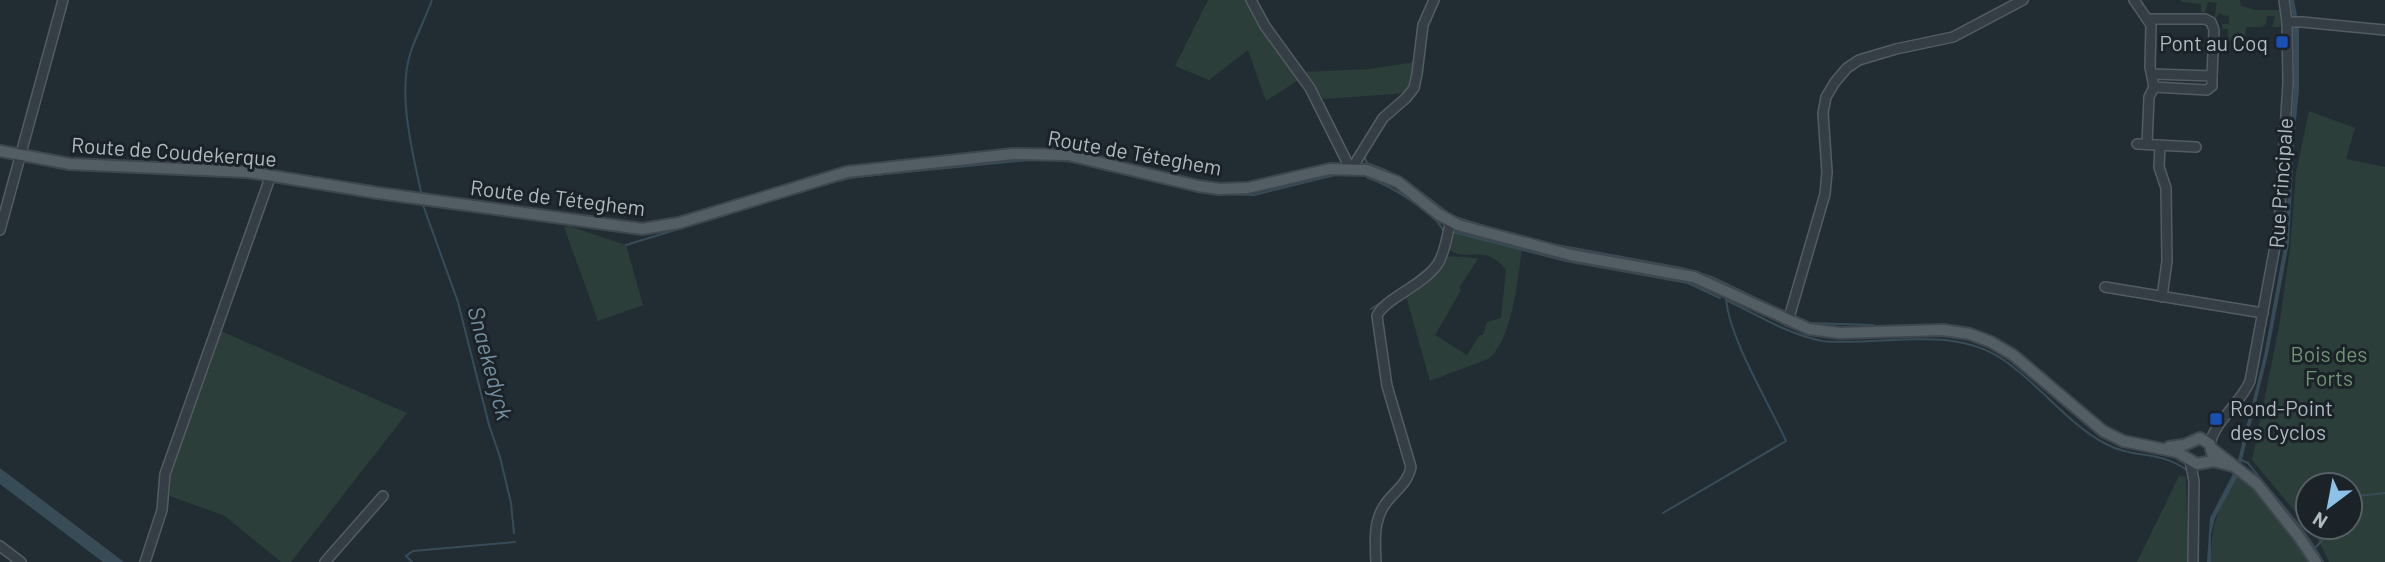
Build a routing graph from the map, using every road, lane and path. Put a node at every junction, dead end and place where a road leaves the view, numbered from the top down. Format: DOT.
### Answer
graph roads {
  1 [pos="64,0"];
  2 [pos="1251,0"];
  3 [pos="1434,0"];
  4 [pos="2023,0"];
  5 [pos="2134,0"];
  6 [pos="2284,0"];
  7 [pos="2147,19"];
  8 [pos="2293,22"];
  9 [pos="2385,30"];
  10 [pos="2152,74"];
  11 [pos="2212,76"];
  12 [pos="2154,87"];
  13 [pos="2160,145"];
  14 [pos="2196,147"];
  15 [pos="0,151"];
  16 [pos="20,155"];
  17 [pos="1351,168"];
  18 [pos="271,175"];
  19 [pos="429,200"];
  20 [pos="1451,222"];
  21 [pos="0,230"];
  22 [pos="2105,287"];
  23 [pos="2162,297"];
  24 [pos="2263,313"];
  25 [pos="1788,321"];
  26 [pos="2253,365"];
  27 [pos="2194,441"];
  28 [pos="2150,446"];
  29 [pos="2211,446"];
  30 [pos="2189,459"];
  31 [pos="2206,462"];
  32 [pos="2233,466"];
  33 [pos="383,496"];
  34 [pos="2195,500"];
  35 [pos="0,546"];
  36 [pos="21,562"];
  37 [pos="145,562"];
  38 [pos="325,562"];
  39 [pos="1376,562"];
  40 [pos="2193,562"];
  41 [pos="2316,562"];
  1 -- 16 [label="street"];
  2 -- 17 [label="street"];
  3 -- 17 [label="street"];
  4 -- 25 [label="street"];
  5 -- 7 [label="street"];
  6 -- 8 [label="street, Rue Principale"];
  7 -- 10 [label="street"];
  7 -- 11 [label="street"];
  8 -- 9 [label="street"];
  8 -- 24 [label="street, Rue Principale"];
  10 -- 11 [label="street"];
  10 -- 12 [label="street"];
  11 -- 12 [label="street"];
  12 -- 13 [label="street"];
  13 -- 14 [label="street"];
  13 -- 23 [label="street"];
  15 -- 16 [label="main road, Route de Coudekerque"];
  16 -- 18 [label="main road, Route de Coudekerque"];
  16 -- 21 [label="street"];
  17 -- 19 [label="main road, Route de Téteghem"];
  17 -- 20 [label="main road, Route de Téteghem"];
  18 -- 19 [label="main road, Route de Coudekerque"];
  18 -- 37 [label="street"];
  20 -- 25 [label="main road, Route de Téteghem"];
  20 -- 39 [label="street"];
  22 -- 23 [label="street"];
  23 -- 24 [label="street"];
  24 -- 26 [label="street, Rue Principale"];
  25 -- 28 [label="main road, Route de Téteghem"];
  26 -- 27 [label="street, Rue Principale"];
  26 -- 29 [label="street, Rue Principale"];
  27 -- 28 [label="main road, Route de Téteghem"];
  27 -- 29 [label="main road"];
  27 -- 30 [label="main road"];
  28 -- 30 [label="main road, Route de Téteghem"];
  29 -- 31 [label="main road"];
  29 -- 32 [label="main road"];
  30 -- 31 [label="main road"];
  30 -- 34 [label="street"];
  31 -- 32 [label="main road"];
  31 -- 34 [label="street"];
  32 -- 41 [label="main road"];
  33 -- 38 [label="street"];
  34 -- 40 [label="street"];
  35 -- 36 [label="street"];
}
